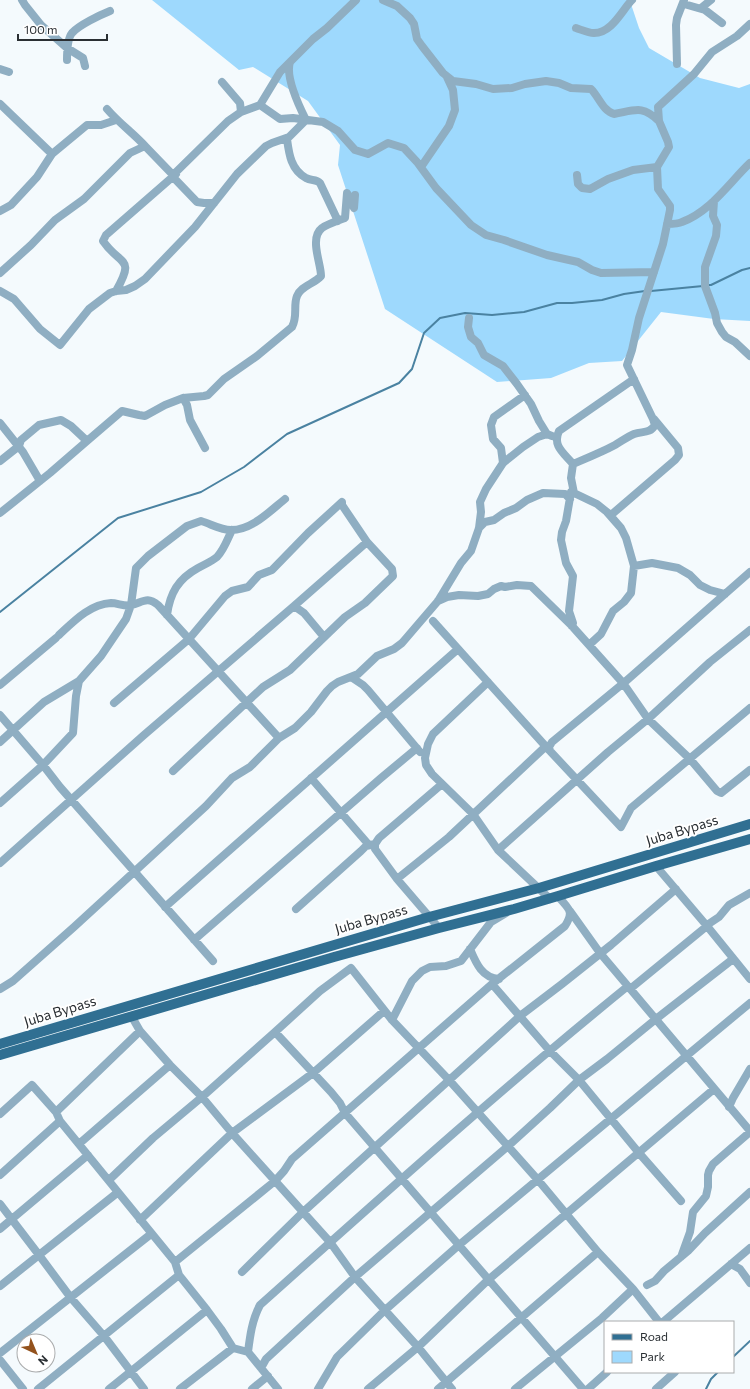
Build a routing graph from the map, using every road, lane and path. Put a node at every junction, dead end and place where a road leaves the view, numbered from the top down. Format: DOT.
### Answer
graph roads {
  1 [pos="22,0"];
  2 [pos="356,0"];
  3 [pos="382,0"];
  4 [pos="632,0"];
  5 [pos="711,0"];
  6 [pos="684,2"];
  7 [pos="701,8"];
  8 [pos="110,11"];
  9 [pos="722,24"];
  10 [pos="750,24"];
  11 [pos="576,28"];
  12 [pos="67,48"];
  13 [pos="67,60"];
  14 [pos="290,62"];
  15 [pos="677,64"];
  16 [pos="85,66"];
  17 [pos="0,69"];
  18 [pos="9,72"];
  19 [pos="447,76"];
  20 [pos="222,82"];
  21 [pos="0,104"];
  22 [pos="260,105"];
  23 [pos="107,110"];
  24 [pos="241,112"];
  25 [pos="116,120"];
  26 [pos="306,120"];
  27 [pos="228,121"];
  28 [pos="659,121"];
  29 [pos="286,139"];
  30 [pos="145,146"];
  31 [pos="52,154"];
  32 [pos="750,163"];
  33 [pos="421,167"];
  34 [pos="657,167"];
  35 [pos="577,175"];
  36 [pos="173,177"];
  37 [pos="354,195"];
  38 [pos="714,201"];
  39 [pos="214,203"];
  40 [pos="0,211"];
  41 [pos="338,221"];
  42 [pos="667,224"];
  43 [pos="0,272"];
  44 [pos="654,272"];
  45 [pos="116,290"];
  46 [pos="0,291"];
  47 [pos="469,318"];
  48 [pos="750,356"];
  49 [pos="634,379"];
  50 [pos="525,395"];
  51 [pos="183,398"];
  52 [pos="653,419"];
  53 [pos="0,423"];
  54 [pos="547,434"];
  55 [pos="556,438"];
  56 [pos="87,441"];
  57 [pos="19,446"];
  58 [pos="205,448"];
  59 [pos="0,461"];
  60 [pos="503,463"];
  61 [pos="573,464"];
  62 [pos="40,481"];
  63 [pos="572,496"];
  64 [pos="285,499"];
  65 [pos="0,513"];
  66 [pos="611,516"];
  67 [pos="479,528"];
  68 [pos="232,530"];
  69 [pos="367,542"];
  70 [pos="634,566"];
  71 [pos="750,572"];
  72 [pos="725,594"];
  73 [pos="171,596"];
  74 [pos="438,601"];
  75 [pos="153,602"];
  76 [pos="131,605"];
  77 [pos="294,606"];
  78 [pos="167,615"];
  79 [pos="433,621"];
  80 [pos="572,626"];
  81 [pos="750,630"];
  82 [pos="324,637"];
  83 [pos="189,639"];
  84 [pos="589,645"];
  85 [pos="458,649"];
  86 [pos="218,671"];
  87 [pos="351,677"];
  88 [pos="79,681"];
  89 [pos="488,682"];
  90 [pos="623,683"];
  91 [pos="0,685"];
  92 [pos="114,703"];
  93 [pos="247,703"];
  94 [pos="750,708"];
  95 [pos="387,714"];
  96 [pos="0,715"];
  97 [pos="648,719"];
  98 [pos="13,730"];
  99 [pos="279,738"];
  100 [pos="0,742"];
  101 [pos="417,748"];
  102 [pos="547,749"];
  103 [pos="425,758"];
  104 [pos="690,760"];
  105 [pos="43,765"];
  106 [pos="750,770"];
  107 [pos="173,771"];
  108 [pos="311,778"];
  109 [pos="442,784"];
  110 [pos="71,800"];
  111 [pos="0,803"];
  112 [pos="341,813"];
  113 [pos="473,814"];
  114 [pos="750,824"];
  115 [pos="750,840"];
  116 [pos="372,845"];
  117 [pos="498,850"];
  118 [pos="0,864"];
  119 [pos="656,866"];
  120 [pos="134,872"];
  121 [pos="397,879"];
  122 [pos="539,888"];
  123 [pos="676,889"];
  124 [pos="750,894"];
  125 [pos="554,898"];
  126 [pos="164,907"];
  127 [pos="296,909"];
  128 [pos="514,909"];
  129 [pos="570,910"];
  130 [pos="429,917"];
  131 [pos="707,925"];
  132 [pos="439,928"];
  133 [pos="194,940"];
  134 [pos="470,949"];
  135 [pos="600,953"];
  136 [pos="733,959"];
  137 [pos="213,961"];
  138 [pos="750,979"];
  139 [pos="496,981"];
  140 [pos="629,987"];
  141 [pos="0,989"];
  142 [pos="750,1003"];
  143 [pos="384,1011"];
  144 [pos="520,1016"];
  145 [pos="132,1017"];
  146 [pos="656,1019"];
  147 [pos="392,1020"];
  148 [pos="140,1030"];
  149 [pos="275,1032"];
  150 [pos="0,1044"];
  151 [pos="419,1047"];
  152 [pos="549,1050"];
  153 [pos="0,1055"];
  154 [pos="686,1055"];
  155 [pos="170,1065"];
  156 [pos="750,1070"];
  157 [pos="313,1074"];
  158 [pos="449,1080"];
  159 [pos="579,1080"];
  160 [pos="714,1089"];
  161 [pos="202,1098"];
  162 [pos="729,1107"];
  163 [pos="56,1112"];
  164 [pos="477,1112"];
  165 [pos="345,1113"];
  166 [pos="0,1114"];
  167 [pos="611,1119"];
  168 [pos="60,1121"];
  169 [pos="750,1131"];
  170 [pos="232,1133"];
  171 [pos="80,1144"];
  172 [pos="507,1147"];
  173 [pos="375,1148"];
  174 [pos="639,1153"];
  175 [pos="88,1155"];
  176 [pos="0,1175"];
  177 [pos="402,1178"];
  178 [pos="109,1180"];
  179 [pos="538,1180"];
  180 [pos="275,1181"];
  181 [pos="117,1192"];
  182 [pos="750,1192"];
  183 [pos="681,1201"];
  184 [pos="0,1204"];
  185 [pos="302,1213"];
  186 [pos="430,1213"];
  187 [pos="566,1214"];
  188 [pos="12,1219"];
  189 [pos="140,1220"];
  190 [pos="0,1229"];
  191 [pos="152,1234"];
  192 [pos="330,1242"];
  193 [pos="459,1245"];
  194 [pos="750,1248"];
  195 [pos="598,1252"];
  196 [pos="39,1254"];
  197 [pos="681,1257"];
  198 [pos="175,1262"];
  199 [pos="731,1264"];
  200 [pos="242,1272"];
  201 [pos="179,1275"];
  202 [pos="355,1277"];
  203 [pos="488,1280"];
  204 [pos="750,1283"];
  205 [pos="647,1285"];
  206 [pos="0,1286"];
  207 [pos="632,1289"];
  208 [pos="71,1298"];
  209 [pos="207,1310"];
  210 [pos="384,1311"];
  211 [pos="522,1317"];
  212 [pos="658,1321"];
  213 [pos="664,1321"];
  214 [pos="104,1336"];
  215 [pos="418,1347"];
  216 [pos="233,1348"];
  217 [pos="248,1352"];
  218 [pos="0,1353"];
  219 [pos="556,1357"];
  220 [pos="0,1360"];
  221 [pos="261,1368"];
  222 [pos="131,1371"];
  223 [pos="606,1373"];
  224 [pos="674,1373"];
  225 [pos="268,1376"];
  226 [pos="446,1382"];
  227 [pos="23,1389"];
  228 [pos="38,1389"];
  229 [pos="109,1389"];
  230 [pos="144,1389"];
  231 [pos="180,1389"];
  232 [pos="252,1389"];
  233 [pos="278,1389"];
  234 [pos="318,1389"];
  235 [pos="368,1389"];
  236 [pos="438,1389"];
  237 [pos="452,1389"];
  238 [pos="515,1389"];
  239 [pos="583,1389"];
  240 [pos="588,1389"];
  241 [pos="656,1389"];
  1 -- 12 [label="street"];
  2 -- 14 [label="street"];
  3 -- 19 [label="street"];
  4 -- 11 [label="street"];
  5 -- 7 [label="street"];
  6 -- 7 [label="street"];
  6 -- 15 [label="street"];
  7 -- 9 [label="street"];
  8 -- 12 [label="street"];
  10 -- 28 [label="street"];
  12 -- 13 [label="street"];
  12 -- 16 [label="street"];
  14 -- 22 [label="street"];
  14 -- 26 [label="street"];
  17 -- 18 [label="street"];
  19 -- 28 [label="street"];
  19 -- 33 [label="street"];
  20 -- 24 [label="street"];
  21 -- 31 [label="street"];
  22 -- 24 [label="street"];
  22 -- 26 [label="street"];
  23 -- 25 [label="street"];
  24 -- 27 [label="street"];
  25 -- 30 [label="street"];
  25 -- 31 [label="street"];
  26 -- 29 [label="street"];
  26 -- 33 [label="street"];
  27 -- 30 [label="street"];
  27 -- 36 [label="street"];
  28 -- 34 [label="street"];
  29 -- 39 [label="street"];
  29 -- 41 [label="street"];
  30 -- 43 [label="street"];
  31 -- 40 [label="street"];
  32 -- 38 [label="street"];
  33 -- 44 [label="street"];
  34 -- 35 [label="street"];
  34 -- 42 [label="street"];
  36 -- 39 [label="street"];
  36 -- 45 [label="street"];
  37 -- 41 [label="street"];
  38 -- 42 [label="street"];
  38 -- 48 [label="street"];
  39 -- 45 [label="street"];
  41 -- 51 [label="street"];
  42 -- 44 [label="street"];
  44 -- 49 [label="street"];
  45 -- 46 [label="street"];
  47 -- 50 [label="street"];
  49 -- 52 [label="street"];
  49 -- 55 [label="street"];
  50 -- 54 [label="street"];
  50 -- 60 [label="street"];
  51 -- 56 [label="street"];
  51 -- 58 [label="street"];
  52 -- 61 [label="street"];
  52 -- 66 [label="street"];
  53 -- 57 [label="street"];
  54 -- 55 [label="street"];
  54 -- 60 [label="street"];
  55 -- 61 [label="street"];
  56 -- 57 [label="street"];
  56 -- 62 [label="street"];
  57 -- 59 [label="street"];
  57 -- 62 [label="street"];
  60 -- 67 [label="street"];
  61 -- 63 [label="street"];
  62 -- 65 [label="street"];
  63 -- 66 [label="street"];
  63 -- 67 [label="street"];
  63 -- 80 [label="street"];
  64 -- 68 [label="street"];
  66 -- 70 [label="street"];
  67 -- 74 [label="street"];
  68 -- 73 [label="street"];
  68 -- 76 [label="street"];
  69 -- 77 [label="street"];
  69 -- 82 [label="street"];
  69 -- 83 [label="street"];
  70 -- 72 [label="street"];
  70 -- 84 [label="street"];
  71 -- 72 [label="street"];
  72 -- 90 [label="street"];
  73 -- 75 [label="street"];
  73 -- 78 [label="street"];
  74 -- 80 [label="street"];
  74 -- 87 [label="street"];
  75 -- 76 [label="street"];
  75 -- 78 [label="street"];
  76 -- 88 [label="street"];
  76 -- 91 [label="street"];
  77 -- 82 [label="street"];
  77 -- 86 [label="street"];
  78 -- 83 [label="street"];
  79 -- 85 [label="street"];
  80 -- 84 [label="street"];
  81 -- 97 [label="street"];
  82 -- 93 [label="street"];
  83 -- 86 [label="street"];
  83 -- 92 [label="street"];
  84 -- 90 [label="street"];
  85 -- 89 [label="street"];
  85 -- 95 [label="street"];
  86 -- 93 [label="street"];
  86 -- 110 [label="street"];
  87 -- 95 [label="street"];
  87 -- 99 [label="street"];
  88 -- 98 [label="street"];
  88 -- 105 [label="street"];
  89 -- 102 [label="street"];
  89 -- 103 [label="street"];
  90 -- 97 [label="street"];
  90 -- 102 [label="street"];
  93 -- 99 [label="street"];
  93 -- 107 [label="street"];
  94 -- 104 [label="street"];
  95 -- 101 [label="street"];
  95 -- 108 [label="street"];
  96 -- 98 [label="street"];
  97 -- 104 [label="street"];
  97 -- 117 [label="street"];
  98 -- 100 [label="street"];
  98 -- 105 [label="street"];
  99 -- 120 [label="street"];
  101 -- 103 [label="street"];
  101 -- 112 [label="street"];
  102 -- 104 [label="street"];
  102 -- 113 [label="street"];
  103 -- 109 [label="street"];
  104 -- 106 [label="street"];
  105 -- 110 [label="street"];
  105 -- 111 [label="street"];
  108 -- 112 [label="street"];
  108 -- 126 [label="street"];
  109 -- 113 [label="street"];
  109 -- 116 [label="street"];
  110 -- 118 [label="street"];
  110 -- 120 [label="street"];
  112 -- 116 [label="street"];
  112 -- 133 [label="street"];
  113 -- 117 [label="street"];
  113 -- 121 [label="street"];
  114 -- 122 [label="main road, Juba Bypass"];
  115 -- 119 [label="main road, Juba Bypass"];
  116 -- 121 [label="street"];
  116 -- 127 [label="street"];
  117 -- 122 [label="street"];
  119 -- 123 [label="street"];
  119 -- 125 [label="main road, Juba Bypass"];
  120 -- 126 [label="street"];
  120 -- 141 [label="street"];
  121 -- 130 [label="street"];
  122 -- 125 [label="street"];
  122 -- 130 [label="main road, Juba Bypass"];
  123 -- 131 [label="street"];
  123 -- 135 [label="street"];
  124 -- 131 [label="street"];
  125 -- 128 [label="main road, Juba Bypass"];
  125 -- 129 [label="street"];
  126 -- 133 [label="street"];
  128 -- 132 [label="main road, Juba Bypass"];
  128 -- 134 [label="street"];
  129 -- 135 [label="street"];
  129 -- 139 [label="street"];
  130 -- 132 [label="street"];
  130 -- 150 [label="main road, Juba Bypass"];
  131 -- 136 [label="street"];
  131 -- 140 [label="street"];
  132 -- 145 [label="main road, Juba Bypass"];
  133 -- 137 [label="street"];
  134 -- 139 [label="street"];
  134 -- 147 [label="street"];
  135 -- 140 [label="street"];
  135 -- 144 [label="street"];
  136 -- 138 [label="street"];
  136 -- 146 [label="street"];
  139 -- 144 [label="street"];
  139 -- 151 [label="street"];
  140 -- 146 [label="street"];
  140 -- 152 [label="street"];
  142 -- 154 [label="street"];
  143 -- 147 [label="street"];
  143 -- 149 [label="street"];
  143 -- 157 [label="street"];
  144 -- 152 [label="street"];
  144 -- 158 [label="street"];
  145 -- 148 [label="street"];
  145 -- 153 [label="main road, Juba Bypass"];
  146 -- 154 [label="street"];
  146 -- 159 [label="street"];
  147 -- 151 [label="street"];
  148 -- 155 [label="street"];
  148 -- 163 [label="street"];
  149 -- 157 [label="street"];
  149 -- 161 [label="street"];
  151 -- 158 [label="street"];
  151 -- 165 [label="street"];
  152 -- 159 [label="street"];
  152 -- 164 [label="street"];
  154 -- 160 [label="street"];
  154 -- 167 [label="street"];
  155 -- 161 [label="street"];
  155 -- 171 [label="street"];
  156 -- 162 [label="street"];
  157 -- 165 [label="street"];
  157 -- 170 [label="street"];
  158 -- 164 [label="street"];
  158 -- 173 [label="street"];
  159 -- 167 [label="street"];
  159 -- 172 [label="street"];
  160 -- 162 [label="street"];
  160 -- 174 [label="street"];
  161 -- 170 [label="street"];
  161 -- 178 [label="street"];
  162 -- 169 [label="street"];
  163 -- 166 [label="street"];
  163 -- 168 [label="street"];
  164 -- 172 [label="street"];
  164 -- 177 [label="street"];
  165 -- 173 [label="street"];
  165 -- 180 [label="street"];
  167 -- 174 [label="street"];
  167 -- 179 [label="street"];
  168 -- 171 [label="street"];
  168 -- 176 [label="street"];
  169 -- 197 [label="street"];
  170 -- 180 [label="street"];
  170 -- 189 [label="street"];
  171 -- 175 [label="street"];
  172 -- 179 [label="street"];
  172 -- 186 [label="street"];
  173 -- 177 [label="street"];
  173 -- 185 [label="street"];
  174 -- 183 [label="street"];
  174 -- 187 [label="street"];
  175 -- 178 [label="street"];
  175 -- 188 [label="street"];
  177 -- 186 [label="street"];
  177 -- 192 [label="street"];
  178 -- 181 [label="street"];
  179 -- 187 [label="street"];
  179 -- 193 [label="street"];
  180 -- 185 [label="street"];
  180 -- 198 [label="street"];
  181 -- 189 [label="street"];
  181 -- 196 [label="street"];
  182 -- 197 [label="street"];
  184 -- 188 [label="street"];
  185 -- 192 [label="street"];
  185 -- 200 [label="street"];
  186 -- 193 [label="street"];
  186 -- 202 [label="street"];
  187 -- 195 [label="street"];
  187 -- 203 [label="street"];
  188 -- 190 [label="street"];
  188 -- 196 [label="street"];
  189 -- 191 [label="street"];
  191 -- 198 [label="street"];
  191 -- 208 [label="street"];
  192 -- 202 [label="street"];
  192 -- 217 [label="street"];
  193 -- 203 [label="street"];
  193 -- 210 [label="street"];
  194 -- 199 [label="street"];
  195 -- 207 [label="street"];
  195 -- 211 [label="street"];
  196 -- 206 [label="street"];
  196 -- 208 [label="street"];
  197 -- 205 [label="street"];
  198 -- 201 [label="street"];
  199 -- 204 [label="street"];
  199 -- 213 [label="street"];
  201 -- 209 [label="street"];
  201 -- 214 [label="street"];
  202 -- 210 [label="street"];
  202 -- 221 [label="street"];
  203 -- 211 [label="street"];
  203 -- 215 [label="street"];
  207 -- 212 [label="street"];
  207 -- 219 [label="street"];
  208 -- 214 [label="street"];
  208 -- 218 [label="street"];
  209 -- 216 [label="street"];
  209 -- 222 [label="street"];
  210 -- 215 [label="street"];
  210 -- 234 [label="street"];
  211 -- 219 [label="street"];
  211 -- 226 [label="street"];
  214 -- 222 [label="street"];
  214 -- 228 [label="street"];
  215 -- 226 [label="street"];
  215 -- 235 [label="street"];
  216 -- 217 [label="street"];
  216 -- 231 [label="street"];
  217 -- 221 [label="street"];
  219 -- 238 [label="street"];
  219 -- 239 [label="street"];
  220 -- 227 [label="street"];
  221 -- 225 [label="street"];
  222 -- 229 [label="street"];
  222 -- 230 [label="street"];
  223 -- 240 [label="street"];
  224 -- 241 [label="street"];
  225 -- 232 [label="street"];
  225 -- 233 [label="street"];
  226 -- 236 [label="street"];
  226 -- 237 [label="street"];
}
